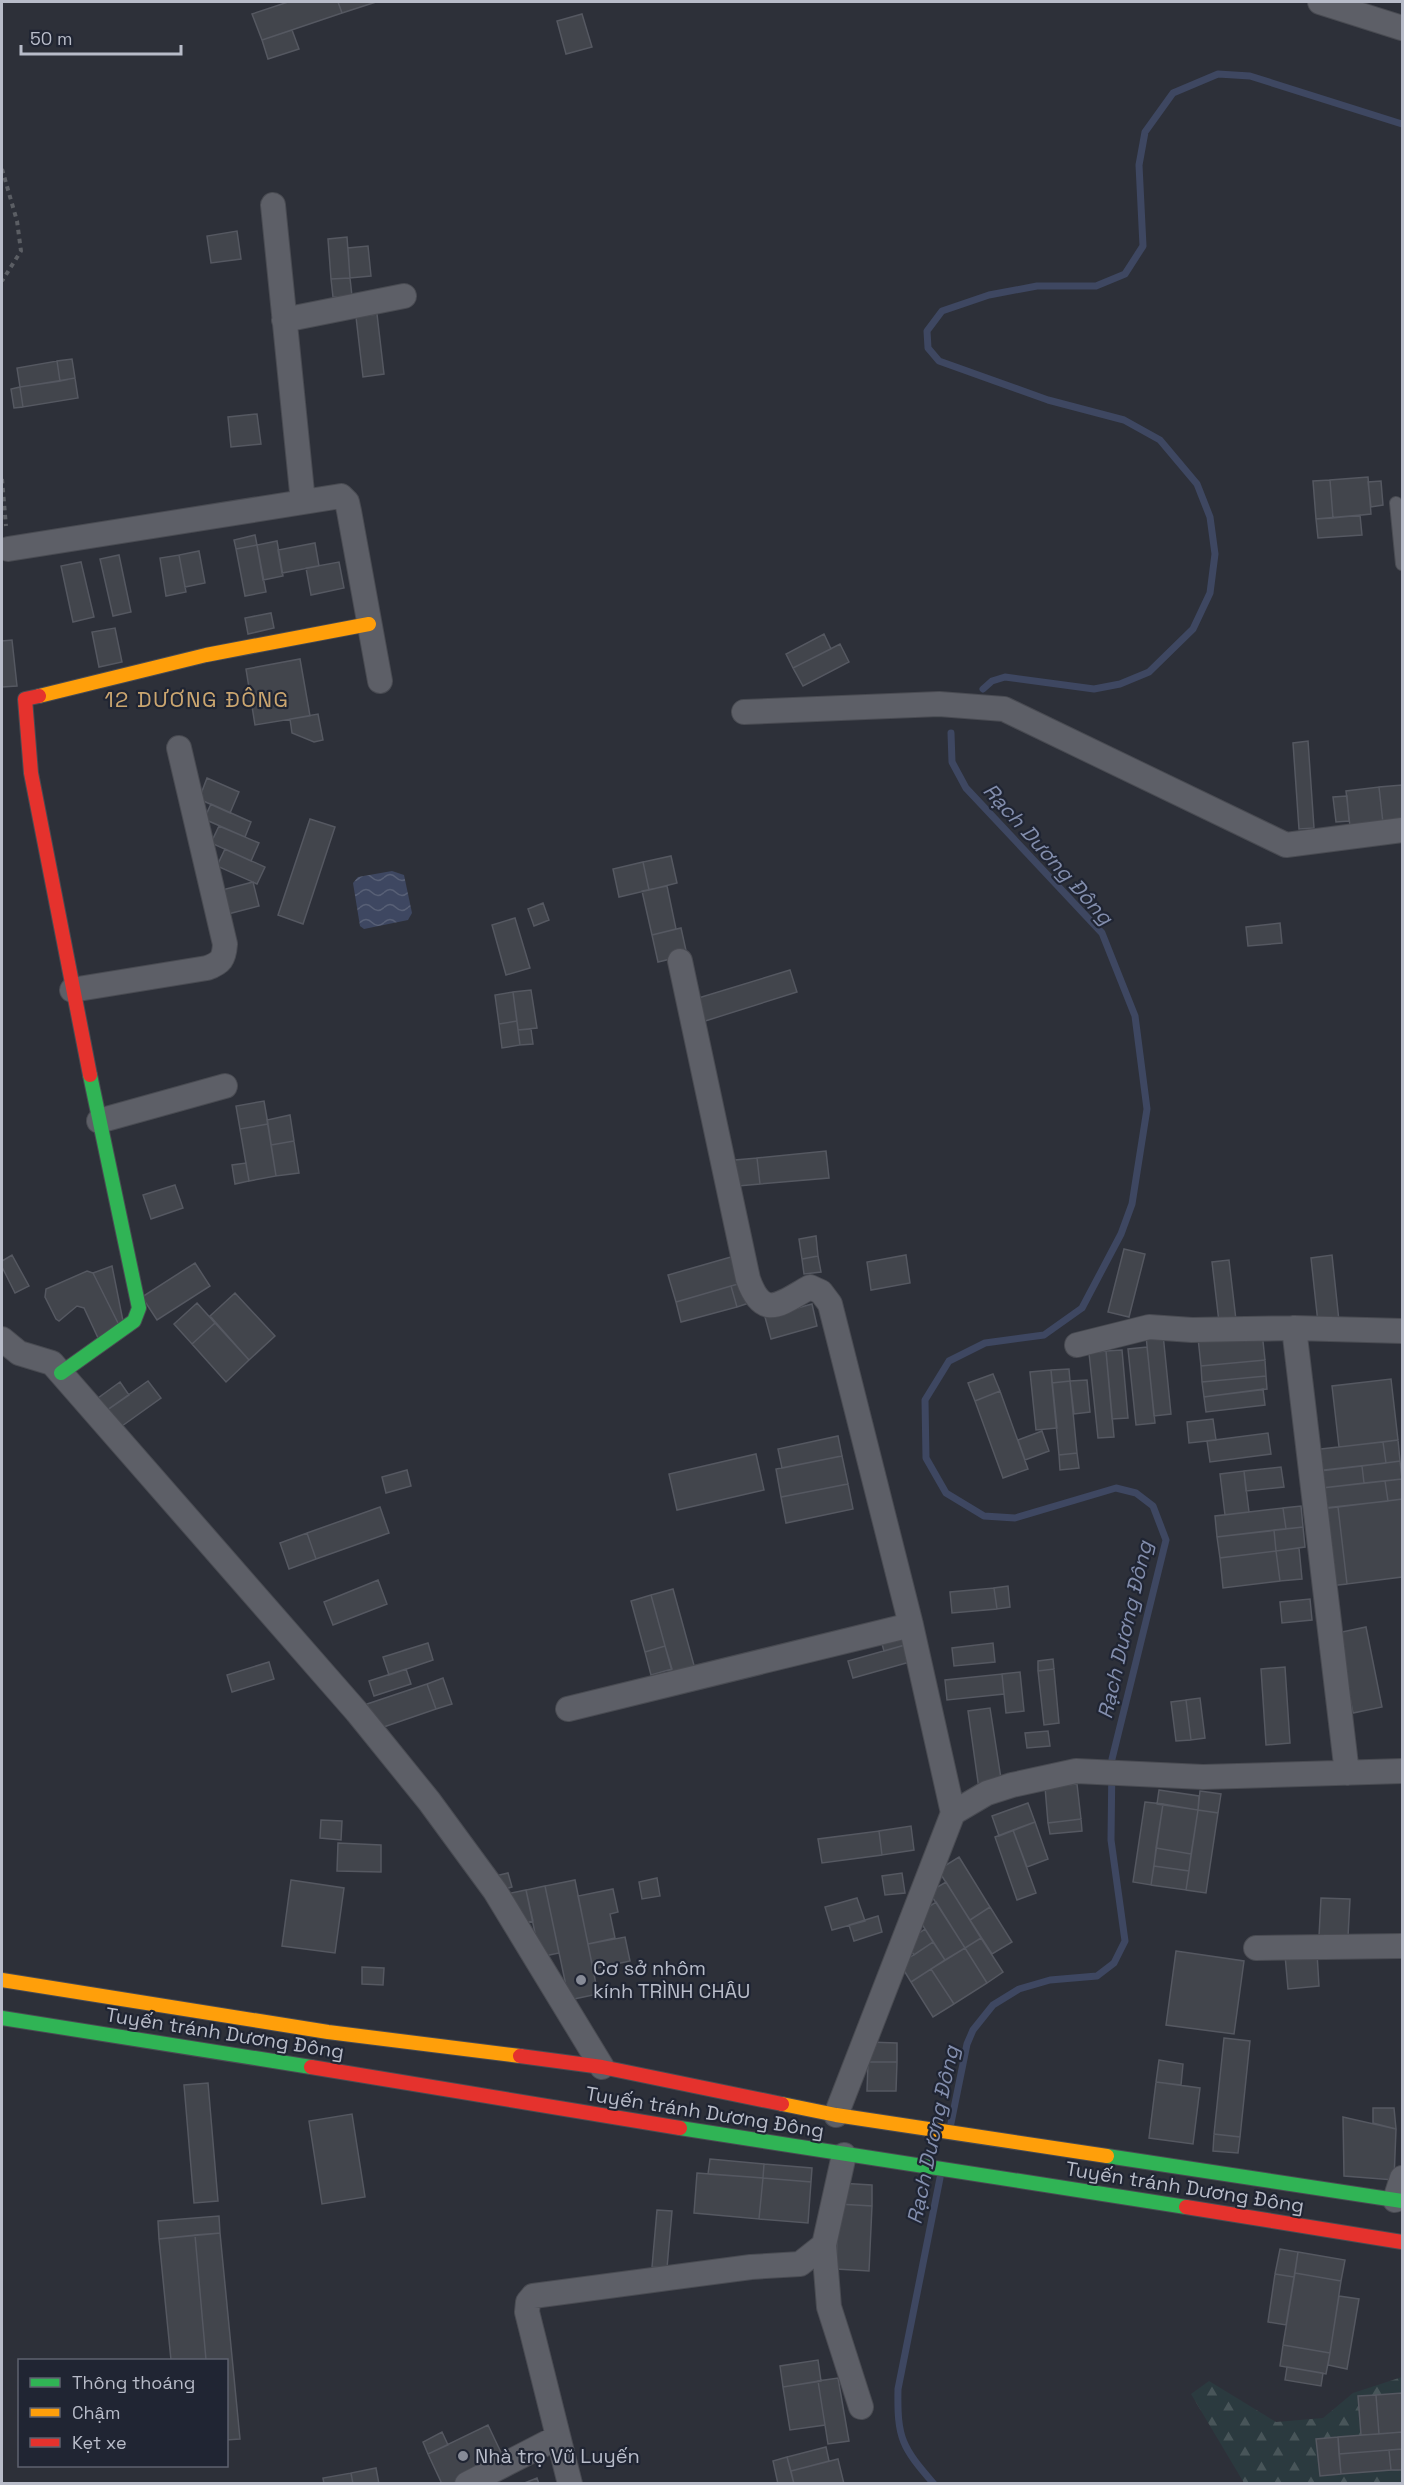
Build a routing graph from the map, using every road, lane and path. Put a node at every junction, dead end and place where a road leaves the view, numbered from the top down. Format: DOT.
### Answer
graph roads {
  1 [pos="1320,2"];
  2 [pos="1402,28"];
  3 [pos="2,169"];
  4 [pos="273,205"];
  5 [pos="2,281"];
  6 [pos="404,296"];
  7 [pos="284,320"];
  8 [pos="2,479"];
  9 [pos="303,502"];
  10 [pos="1396,503"];
  11 [pos="8,549"];
  12 [pos="1402,564"];
  13 [pos="369,624"];
  14 [pos="380,681"];
  15 [pos="744,712"];
  16 [pos="179,748"];
  17 [pos="1402,830"];
  18 [pos="680,961"];
  19 [pos="72,990"];
  20 [pos="225,1086"];
  21 [pos="99,1121"];
  22 [pos="1294,1328"];
  23 [pos="1402,1331"];
  24 [pos="2,1339"];
  25 [pos="1077,1345"];
  26 [pos="61,1373"];
  27 [pos="910,1626"];
  28 [pos="568,1709"];
  29 [pos="1402,1771"];
  30 [pos="1347,1773"];
  31 [pos="953,1813"];
  32 [pos="1402,1946"];
  33 [pos="1256,1948"];
  34 [pos="2,1980"];
  35 [pos="2,2018"];
  36 [pos="328,2032"];
  37 [pos="322,2059"];
  38 [pos="602,2067"];
  39 [pos="836,2115"];
  40 [pos="844,2155"];
  41 [pos="1400,2193"];
  42 [pos="1402,2242"];
  43 [pos="824,2246"];
  44 [pos="861,2407"];
  45 [pos="558,2437"];
  46 [pos="467,2484"];
  47 [pos="570,2484"];
  1 -- 2 [label="street"];
  3 -- 5 [label="path"];
  4 -- 7 [label="street"];
  6 -- 7 [label="street"];
  7 -- 9 [label="street"];
  8 -- 11 [label="path"];
  9 -- 11 [label="street"];
  9 -- 13 [label="street"];
  10 -- 12 [label="lane"];
  13 -- 14 [label="street"];
  13 -- 19 [label="main road"];
  15 -- 17 [label="street"];
  16 -- 19 [label="street"];
  18 -- 27 [label="street"];
  19 -- 21 [label="main road"];
  20 -- 21 [label="street"];
  21 -- 26 [label="main road"];
  22 -- 23 [label="street"];
  22 -- 25 [label="street"];
  22 -- 30 [label="street"];
  24 -- 26 [label="street"];
  26 -- 38 [label="street"];
  27 -- 28 [label="street"];
  27 -- 31 [label="street"];
  29 -- 30 [label="street"];
  30 -- 31 [label="street"];
  31 -- 39 [label="street"];
  32 -- 33 [label="street"];
  34 -- 36 [label="main road, Tuyến tránh Dương Đông"];
  35 -- 37 [label="main road, Tuyến tránh Dương Đông"];
  36 -- 37 [label="main road"];
  36 -- 38 [label="main road, Tuyến tránh Dương Đông"];
  37 -- 40 [label="main road, Tuyến tránh Dương Đông"];
  38 -- 39 [label="main road, Tuyến tránh Dương Đông"];
  39 -- 41 [label="main road, Tuyến tránh Dương Đông"];
  40 -- 42 [label="main road, Tuyến tránh Dương Đông"];
  40 -- 43 [label="street"];
  43 -- 44 [label="street"];
  43 -- 45 [label="street"];
  45 -- 46 [label="street"];
  45 -- 47 [label="street"];
}
